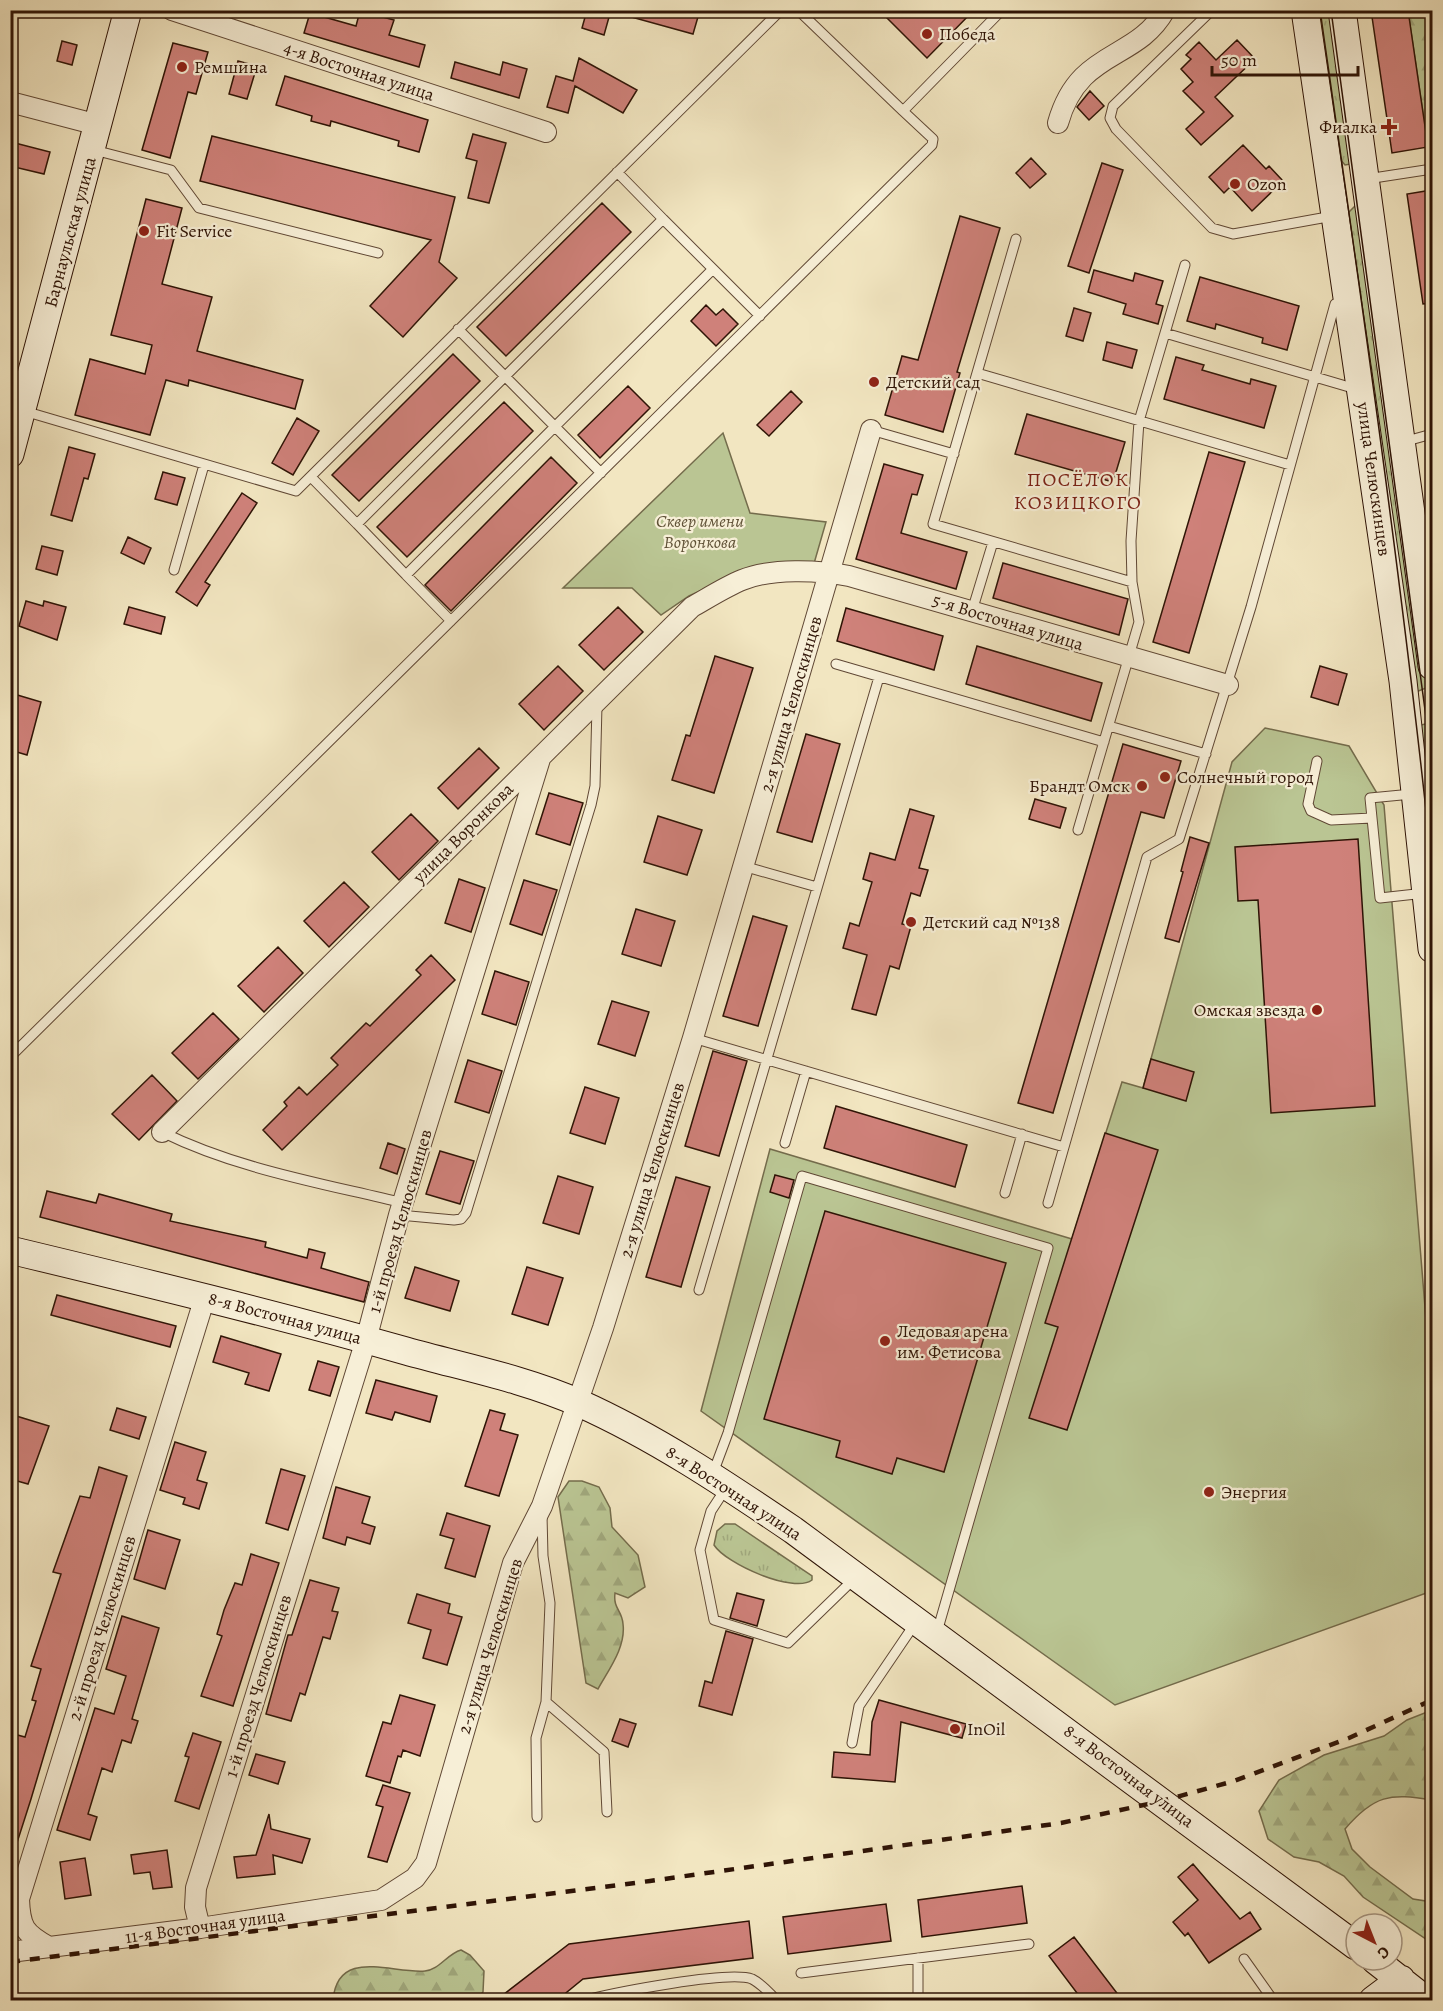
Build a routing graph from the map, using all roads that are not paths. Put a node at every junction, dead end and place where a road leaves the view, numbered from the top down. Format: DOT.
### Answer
graph roads {
  1 [pos="128,10"];
  2 [pos="172,10"];
  3 [pos="781,10"];
  4 [pos="798,10"];
  5 [pos="1002,10"];
  6 [pos="1165,10"];
  7 [pos="1212,10"];
  8 [pos="1305,10"];
  9 [pos="1342,10"];
  10 [pos="10,102"];
  11 [pos="903,111"];
  12 [pos="1058,123"];
  13 [pos="546,132"];
  14 [pos="95,137"];
  15 [pos="1432,169"];
  16 [pos="617,172"];
  17 [pos="1365,179"];
  18 [pos="1332,184"];
  19 [pos="1336,216"];
  20 [pos="663,219"];
  21 [pos="1016,239"];
  22 [pos="378,253"];
  23 [pos="1185,265"];
  24 [pos="713,269"];
  25 [pos="1349,302"];
  26 [pos="760,316"];
  27 [pos="458,329"];
  28 [pos="1165,333"];
  29 [pos="977,373"];
  30 [pos="505,376"];
  31 [pos="1315,377"];
  32 [pos="1361,390"];
  33 [pos="20,393"];
  34 [pos="1139,421"];
  35 [pos="555,426"];
  36 [pos="871,430"];
  37 [pos="1432,434"];
  38 [pos="1402,442"];
  39 [pos="10,454"];
  40 [pos="954,454"];
  41 [pos="204,465"];
  42 [pos="1290,465"];
  43 [pos="601,473"];
  44 [pos="311,477"];
  45 [pos="357,524"];
  46 [pos="993,542"];
  47 [pos="174,570"];
  48 [pos="786,572"];
  49 [pos="830,572"];
  50 [pos="406,574"];
  51 [pos="1132,582"];
  52 [pos="972,610"];
  53 [pos="451,621"];
  54 [pos="1129,658"];
  55 [pos="836,664"];
  56 [pos="1432,666"];
  57 [pos="879,676"];
  58 [pos="1228,685"];
  59 [pos="597,701"];
  60 [pos="1109,726"];
  61 [pos="1104,742"];
  62 [pos="1206,754"];
  63 [pos="541,755"];
  64 [pos="1317,761"];
  65 [pos="1417,793"];
  66 [pos="1372,818"];
  67 [pos="1078,830"];
  68 [pos="743,866"];
  69 [pos="817,887"];
  70 [pos="1427,893"];
  71 [pos="1432,949"];
  72 [pos="693,1038"];
  73 [pos="10,1057"];
  74 [pos="767,1060"];
  75 [pos="806,1071"];
  76 [pos="162,1131"];
  77 [pos="1022,1134"];
  78 [pos="785,1143"];
  79 [pos="1064,1147"];
  80 [pos="1005,1192"];
  81 [pos="1048,1203"];
  82 [pos="401,1209"];
  83 [pos="10,1250"];
  84 [pos="699,1290"];
  85 [pos="205,1297"];
  86 [pos="366,1340"];
  87 [pos="578,1403"];
  88 [pos="720,1481"];
  89 [pos="542,1506"];
  90 [pos="857,1576"];
  91 [pos="927,1627"];
  92 [pos="546,1702"];
  93 [pos="852,1743"];
  94 [pos="607,1812"];
  95 [pos="537,1818"];
  96 [pos="397,1892"];
  97 [pos="200,1928"];
  98 [pos="1344,1937"];
  99 [pos="1029,1944"];
  100 [pos="49,1947"];
  101 [pos="10,1952"];
  102 [pos="918,1958"];
  103 [pos="1244,1959"];
  104 [pos="1391,1972"];
  105 [pos="801,1973"];
  106 [pos="1401,1979"];
  107 [pos="586,2001"];
  108 [pos="776,2001"];
  109 [pos="918,2001"];
  110 [pos="1273,2001"];
  111 [pos="1372,2001"];
  112 [pos="1426,2001"];
  1 -- 14 [label="main road, Барнаульская улица"];
  2 -- 13 [label="street, 4-я Восточная улица"];
  3 -- 16 [label="lane"];
  4 -- 11 [label="lane"];
  5 -- 11 [label="lane"];
  6 -- 12 [label="street"];
  7 -- 19 [label="lane"];
  8 -- 18 [label="main road, улица Челюскинцев"];
  9 -- 17 [label="main road, улица Челюскинцев"];
  10 -- 14 [label="street"];
  11 -- 26 [label="lane"];
  14 -- 22 [label="lane"];
  14 -- 33 [label="main road, Барнаульская улица"];
  15 -- 17 [label="lane"];
  16 -- 20 [label="lane"];
  16 -- 27 [label="lane"];
  17 -- 18 [label="main road"];
  17 -- 38 [label="main road, улица Челюскинцев"];
  18 -- 19 [label="main road, улица Челюскинцев"];
  19 -- 25 [label="main road, улица Челюскинцев"];
  20 -- 24 [label="lane"];
  20 -- 30 [label="lane"];
  21 -- 29 [label="lane"];
  23 -- 28 [label="lane"];
  24 -- 26 [label="lane"];
  24 -- 35 [label="lane"];
  25 -- 31 [label="lane"];
  25 -- 32 [label="main road, улица Челюскинцев"];
  26 -- 43 [label="lane"];
  27 -- 30 [label="lane"];
  27 -- 44 [label="lane"];
  28 -- 31 [label="lane"];
  28 -- 34 [label="lane"];
  29 -- 34 [label="lane"];
  29 -- 40 [label="lane"];
  30 -- 35 [label="lane"];
  30 -- 45 [label="lane"];
  31 -- 32 [label="lane"];
  31 -- 42 [label="lane"];
  32 -- 65 [label="main road, улица Челюскинцев"];
  33 -- 39 [label="main road, Барнаульская улица"];
  33 -- 41 [label="lane"];
  34 -- 42 [label="lane"];
  34 -- 51 [label="lane"];
  35 -- 43 [label="lane"];
  35 -- 50 [label="lane"];
  36 -- 40 [label="lane"];
  36 -- 49 [label="street, 2-я улица Челюскинцев"];
  37 -- 38 [label="lane"];
  38 -- 56 [label="main road, улица Челюскинцев"];
  40 -- 46 [label="lane"];
  41 -- 44 [label="lane"];
  41 -- 47 [label="lane"];
  42 -- 58 [label="lane"];
  43 -- 53 [label="lane"];
  44 -- 45 [label="lane"];
  45 -- 50 [label="lane"];
  46 -- 51 [label="lane"];
  46 -- 52 [label="lane"];
  48 -- 49 [label="street, 5-я Восточная улица"];
  48 -- 59 [label="street, улица Воронкова"];
  49 -- 52 [label="street, 5-я Восточная улица"];
  49 -- 68 [label="street, 2-я улица Челюскинцев"];
  50 -- 53 [label="lane"];
  51 -- 54 [label="lane"];
  52 -- 54 [label="street, 5-я Восточная улица"];
  53 -- 73 [label="lane"];
  54 -- 58 [label="street, 5-я Восточная улица"];
  54 -- 60 [label="lane"];
  55 -- 57 [label="lane"];
  57 -- 61 [label="lane"];
  57 -- 69 [label="lane"];
  58 -- 62 [label="lane"];
  59 -- 63 [label="street, улица Воронкова"];
  59 -- 82 [label="lane"];
  60 -- 61 [label="lane"];
  60 -- 62 [label="lane"];
  61 -- 67 [label="lane"];
  62 -- 79 [label="lane"];
  63 -- 76 [label="street, улица Воронкова"];
  63 -- 82 [label="street, 1-й проезд Челюскинцев"];
  64 -- 66 [label="lane"];
  65 -- 66 [label="lane"];
  65 -- 70 [label="main road, улица Челюскинцев"];
  66 -- 70 [label="lane"];
  68 -- 69 [label="lane"];
  68 -- 72 [label="street, 2-я улица Челюскинцев"];
  69 -- 74 [label="lane"];
  70 -- 71 [label="main road, улица Челюскинцев"];
  72 -- 74 [label="lane"];
  72 -- 87 [label="street, 2-я улица Челюскинцев"];
  74 -- 75 [label="lane"];
  74 -- 84 [label="lane"];
  75 -- 77 [label="lane"];
  75 -- 78 [label="lane"];
  76 -- 82 [label="lane"];
  77 -- 79 [label="lane"];
  77 -- 80 [label="lane"];
  79 -- 81 [label="lane"];
  82 -- 86 [label="street, 1-й проезд Челюскинцев"];
  83 -- 85 [label="main road, 8-я Восточная улица"];
  85 -- 86 [label="main road, 8-я Восточная улица"];
  85 -- 100 [label="street, 2-й проезд Челюскинцев"];
  86 -- 87 [label="main road, 8-я Восточная улица"];
  86 -- 97 [label="street, 1-й проезд Челюскинцев"];
  87 -- 88 [label="main road, 8-я Восточная улица"];
  87 -- 89 [label="street, 2-я улица Челюскинцев"];
  88 -- 90 [label="main road, 8-я Восточная улица"];
  88 -- 90 [label="lane"];
  88 -- 91 [label="lane"];
  89 -- 92 [label="lane"];
  89 -- 96 [label="street, 2-я улица Челюскинцев"];
  90 -- 91 [label="main road, 8-я Восточная улица"];
  91 -- 93 [label="lane"];
  91 -- 98 [label="main road, 8-я Восточная улица"];
  92 -- 94 [label="lane"];
  92 -- 95 [label="lane"];
  96 -- 97 [label="street, 11-я Восточная улица"];
  97 -- 100 [label="street, 11-я Восточная улица"];
  99 -- 102 [label="lane"];
  100 -- 101 [label="street, 11-я Восточная улица"];
  102 -- 105 [label="lane"];
  102 -- 109 [label="lane"];
  103 -- 110 [label="lane"];
  104 -- 106 [label="main road"];
  106 -- 111 [label="main road"];
  106 -- 112 [label="main road"];
  107 -- 108 [label="lane"];
}
